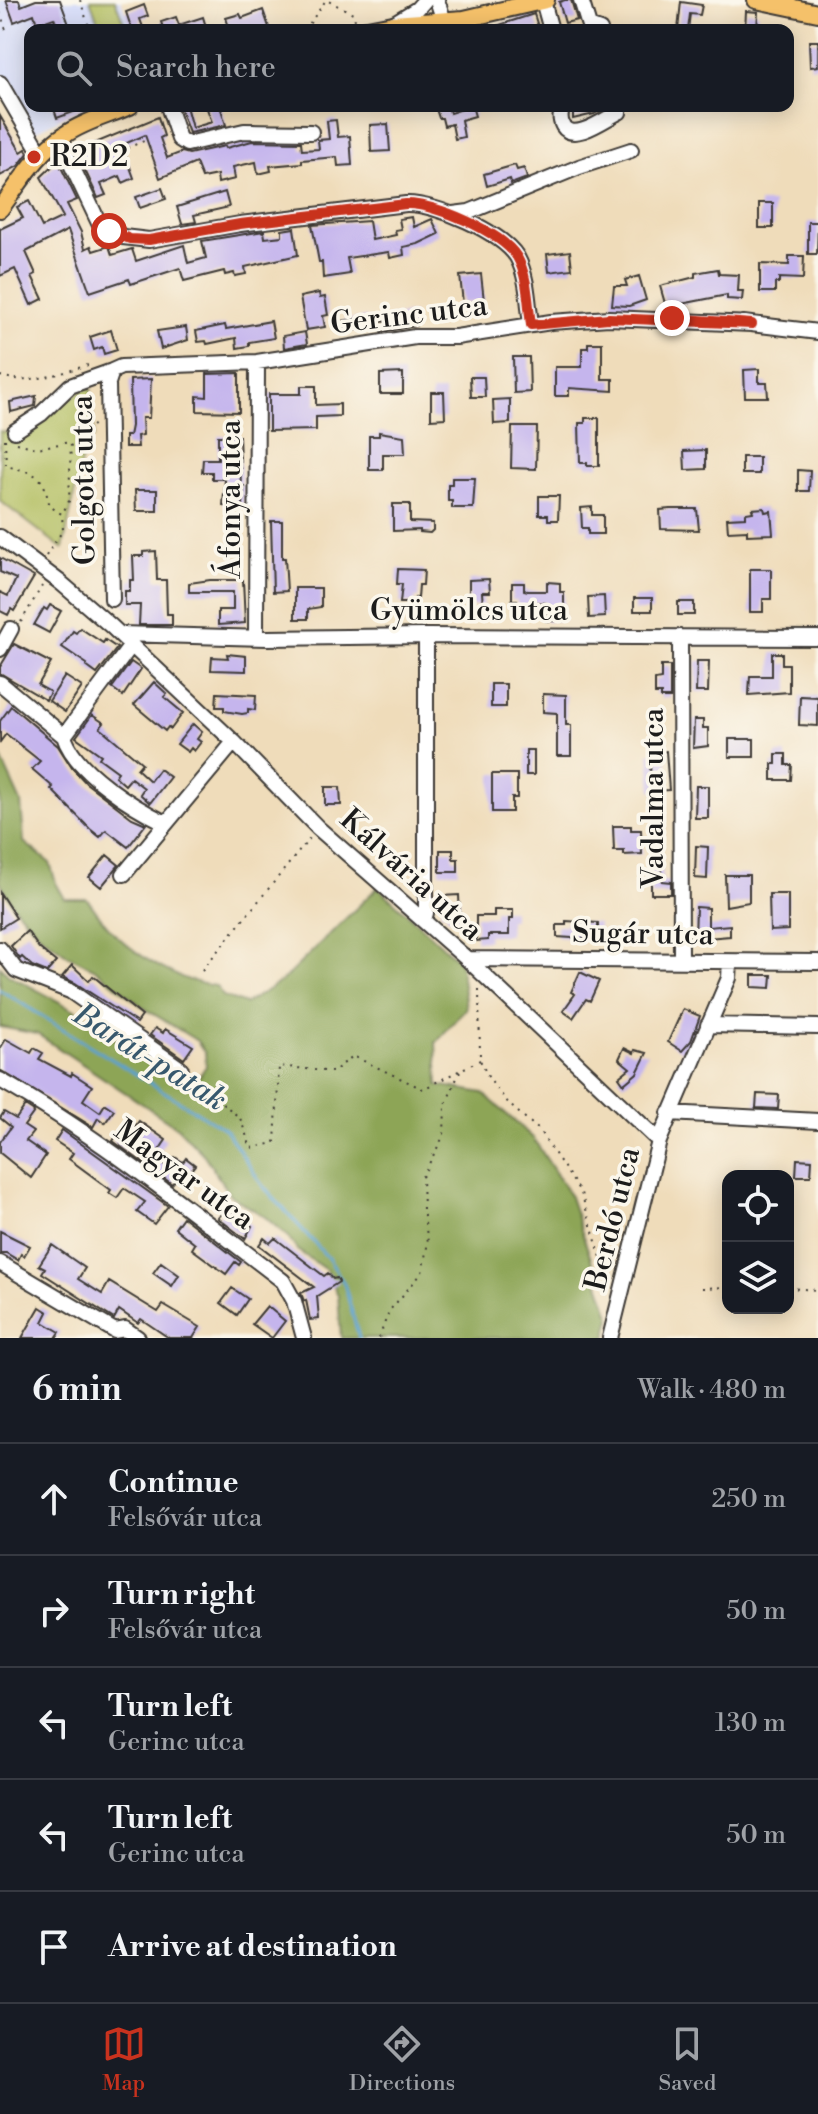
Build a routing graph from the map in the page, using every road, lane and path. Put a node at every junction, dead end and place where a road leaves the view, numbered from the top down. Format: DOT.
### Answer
graph roads {
  1 [pos="80,0"];
  2 [pos="544,0"];
  3 [pos="581,0"];
  4 [pos="756,0"];
  5 [pos="428,1"];
  6 [pos="0,12"];
  7 [pos="818,13"];
  8 [pos="438,21"];
  9 [pos="88,24"];
  10 [pos="309,24"];
  11 [pos="358,24"];
  12 [pos="393,24"];
  13 [pos="550,24"];
  14 [pos="588,24"];
  15 [pos="6,30"];
  16 [pos="1,89"];
  17 [pos="115,112"];
  18 [pos="170,112"];
  19 [pos="560,112"];
  20 [pos="619,112"];
  21 [pos="311,132"];
  22 [pos="59,139"];
  23 [pos="144,141"];
  24 [pos="127,148"];
  25 [pos="631,150"];
  26 [pos="42,155"];
  27 [pos="0,209"];
  28 [pos="453,214"];
  29 [pos="531,325"];
  30 [pos="818,332"];
  31 [pos="257,362"];
  32 [pos="78,368"];
  33 [pos="117,369"];
  34 [pos="0,376"];
  35 [pos="108,414"];
  36 [pos="11,436"];
  37 [pos="71,441"];
  38 [pos="62,514"];
  39 [pos="0,537"];
  40 [pos="41,560"];
  41 [pos="37,592"];
  42 [pos="112,599"];
  43 [pos="11,629"];
  44 [pos="120,634"];
  45 [pos="426,636"];
  46 [pos="256,637"];
  47 [pos="680,637"];
  48 [pos="818,638"];
  49 [pos="130,647"];
  50 [pos="0,649"];
  51 [pos="0,683"];
  52 [pos="64,736"];
  53 [pos="234,742"];
  54 [pos="166,823"];
  55 [pos="318,828"];
  56 [pos="124,874"];
  57 [pos="424,920"];
  58 [pos="0,949"];
  59 [pos="467,959"];
  60 [pos="681,959"];
  61 [pos="730,962"];
  62 [pos="818,962"];
  63 [pos="202,970"];
  64 [pos="479,972"];
  65 [pos="708,1025"];
  66 [pos="818,1027"];
  67 [pos="480,1060"];
  68 [pos="181,1069"];
  69 [pos="460,1070"];
  70 [pos="0,1080"];
  71 [pos="669,1113"];
  72 [pos="818,1121"];
  73 [pos="659,1141"];
  74 [pos="0,1263"];
  75 [pos="722,1287"];
  76 [pos="702,1288"];
  77 [pos="794,1288"];
  78 [pos="818,1290"];
  79 [pos="617,1307"];
  80 [pos="113,1335"];
  81 [pos="138,1338"];
  82 [pos="304,1338"];
  83 [pos="379,1338"];
  84 [pos="610,1338"];
  1 -- 9 [label="path"];
  2 -- 8 [label="main road"];
  2 -- 13 [label="street"];
  3 -- 14 [label="street"];
  4 -- 7 [label="main road"];
  5 -- 8 [label="street"];
  5 -- 12 [label="street"];
  6 -- 15 [label="path"];
  8 -- 12 [label="main road"];
  10 -- 11 [label="path"];
  16 -- 26 [label="street"];
  17 -- 22 [label="main road"];
  18 -- 21 [label="street"];
  19 -- 20 [label="street"];
  22 -- 26 [label="main road"];
  22 -- 28 [label="street"];
  23 -- 24 [label="path"];
  25 -- 28 [label="street"];
  26 -- 27 [label="main road"];
  28 -- 29 [label="street"];
  29 -- 30 [label="street, Gerinc utca"];
  29 -- 31 [label="street, Gerinc utca"];
  31 -- 33 [label="street, Gerinc utca"];
  31 -- 46 [label="street, Áfonya utca"];
  32 -- 34 [label="path"];
  33 -- 35 [label="street, Golgota utca"];
  33 -- 36 [label="street, Gerinc utca"];
  35 -- 37 [label="path"];
  35 -- 42 [label="street, Golgota utca"];
  36 -- 37 [label="path"];
  36 -- 38 [label="path"];
  37 -- 38 [label="path"];
  38 -- 40 [label="path"];
  39 -- 44 [label="street"];
  41 -- 43 [label="path"];
  43 -- 50 [label="street"];
  44 -- 46 [label="street, Gyümölcs utca"];
  44 -- 49 [label="street"];
  45 -- 46 [label="street, Gyümölcs utca"];
  45 -- 47 [label="street, Gyümölcs utca"];
  45 -- 57 [label="street"];
  47 -- 48 [label="street, Gyümölcs utca"];
  47 -- 60 [label="street, Vadalma utca"];
  49 -- 52 [label="street"];
  49 -- 53 [label="street, Kálvária utca"];
  51 -- 52 [label="street"];
  52 -- 54 [label="street"];
  53 -- 54 [label="street"];
  53 -- 55 [label="street, Kálvária utca"];
  54 -- 56 [label="street"];
  55 -- 57 [label="street, Kálvária utca"];
  55 -- 63 [label="path"];
  57 -- 59 [label="street, Kálvária utca"];
  58 -- 68 [label="street"];
  59 -- 60 [label="street, Sugár utca"];
  59 -- 64 [label="street, Kálvária utca"];
  60 -- 61 [label="street, Sugár utca"];
  61 -- 62 [label="street, Sugár utca"];
  61 -- 65 [label="street, Berdó utca"];
  64 -- 67 [label="path"];
  64 -- 73 [label="street, Kálvária utca"];
  65 -- 66 [label="street"];
  65 -- 71 [label="street, Berdó utca"];
  67 -- 69 [label="path"];
  67 -- 79 [label="path"];
  68 -- 69 [label="path"];
  69 -- 83 [label="path"];
  70 -- 82 [label="street, Magyar utca"];
  71 -- 72 [label="street"];
  71 -- 73 [label="street, Berdó utca"];
  73 -- 79 [label="street, Berdó utca"];
  74 -- 80 [label="street"];
  75 -- 76 [label="path"];
  77 -- 78 [label="path"];
  79 -- 84 [label="street, Berdó utca"];
  80 -- 81 [label="street"];
}
